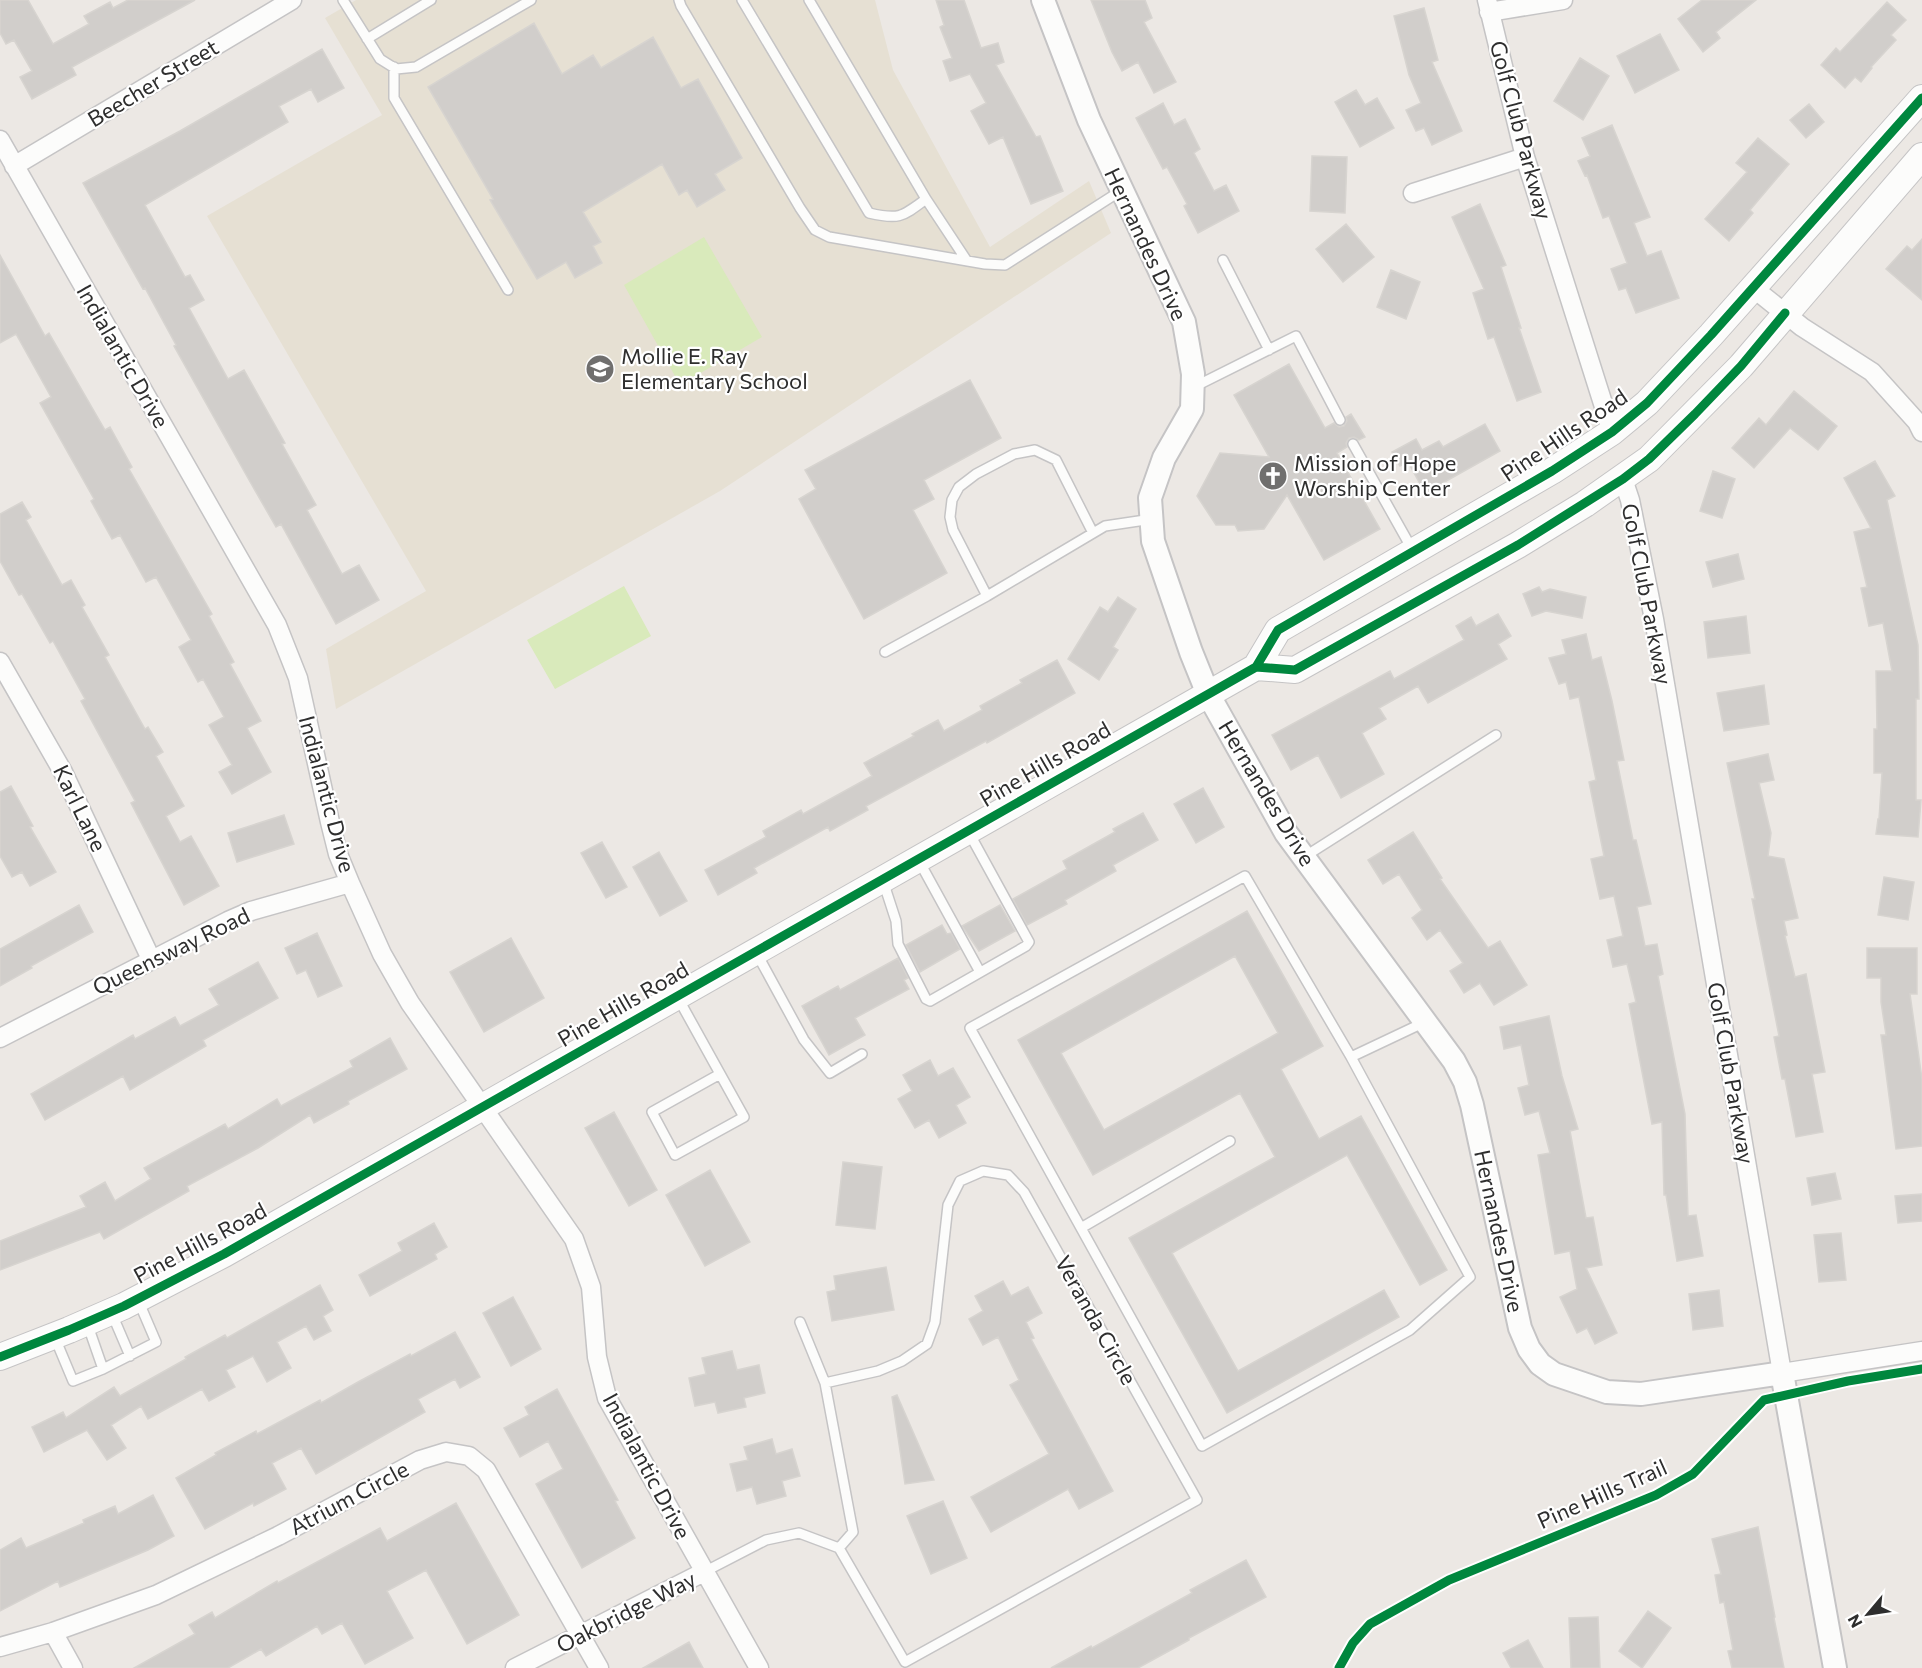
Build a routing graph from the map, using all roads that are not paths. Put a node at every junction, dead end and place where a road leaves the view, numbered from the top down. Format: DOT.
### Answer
graph roads {
  1 [pos="292,0"];
  2 [pos="343,0"];
  3 [pos="430,0"];
  4 [pos="531,0"];
  5 [pos="680,0"];
  6 [pos="742,0"];
  7 [pos="809,0"];
  8 [pos="1043,0"];
  9 [pos="1563,0"];
  10 [pos="1488,6"];
  11 [pos="367,39"];
  12 [pos="394,67"];
  13 [pos="1922,98"];
  14 [pos="0,140"];
  15 [pos="1525,157"];
  16 [pos="14,165"];
  17 [pos="1919,167"];
  18 [pos="1122,190"];
  19 [pos="1413,193"];
  20 [pos="926,198"];
  21 [pos="1223,260"];
  22 [pos="967,261"];
  23 [pos="1752,287"];
  24 [pos="508,290"];
  25 [pos="1785,313"];
  26 [pos="1269,350"];
  27 [pos="1192,388"];
  28 [pos="1340,420"];
  29 [pos="1612,432"];
  30 [pos="1922,432"];
  31 [pos="1353,444"];
  32 [pos="1623,479"];
  33 [pos="1152,519"];
  34 [pos="1093,533"];
  35 [pos="1414,552"];
  36 [pos="987,596"];
  37 [pos="885,652"];
  38 [pos="0,662"];
  39 [pos="1256,667"];
  40 [pos="1208,694"];
  41 [pos="1496,735"];
  42 [pos="968,830"];
  43 [pos="1304,857"];
  44 [pos="918,859"];
  45 [pos="882,879"];
  46 [pos="350,883"];
  47 [pos="756,951"];
  48 [pos="151,959"];
  49 [pos="980,972"];
  50 [pos="677,996"];
  51 [pos="1425,1022"];
  52 [pos="0,1038"];
  53 [pos="862,1054"];
  54 [pos="1351,1057"];
  55 [pos="720,1074"];
  56 [pos="481,1107"];
  57 [pos="1230,1141"];
  58 [pos="1081,1228"];
  59 [pos="137,1298"];
  60 [pos="111,1311"];
  61 [pos="87,1322"];
  62 [pos="800,1322"];
  63 [pos="54,1336"];
  64 [pos="1922,1350"];
  65 [pos="129,1356"];
  66 [pos="0,1357"];
  67 [pos="103,1369"];
  68 [pos="1782,1373"];
  69 [pos="825,1383"];
  70 [pos="839,1548"];
  71 [pos="705,1572"];
  72 [pos="53,1632"];
  73 [pos="580,1635"];
  74 [pos="0,1647"];
  75 [pos="905,1662"];
  76 [pos="73,1668"];
  77 [pos="514,1668"];
  78 [pos="599,1668"];
  79 [pos="759,1668"];
  80 [pos="895,1668"];
  81 [pos="1835,1668"];
  1 -- 16 [label="street, Beecher Street"];
  2 -- 11 [label="lane"];
  3 -- 11 [label="lane"];
  4 -- 12 [label="lane"];
  5 -- 22 [label="lane"];
  6 -- 20 [label="lane"];
  7 -- 20 [label="lane"];
  8 -- 18 [label="street, Hernandes Drive"];
  9 -- 10 [label="street"];
  10 -- 15 [label="street, Golf Club Parkway"];
  11 -- 12 [label="lane"];
  12 -- 24 [label="lane"];
  13 -- 23 [label="main road, Pine Hills Road"];
  14 -- 16 [label="street, Indialantic Drive"];
  15 -- 19 [label="street"];
  15 -- 29 [label="street, Golf Club Parkway"];
  16 -- 46 [label="street, Indialantic Drive"];
  17 -- 25 [label="main road"];
  18 -- 22 [label="lane"];
  18 -- 27 [label="street, Hernandes Drive"];
  20 -- 22 [label="lane"];
  21 -- 26 [label="lane"];
  23 -- 25 [label="street"];
  23 -- 29 [label="main road, Pine Hills Road"];
  25 -- 30 [label="street"];
  25 -- 32 [label="main road"];
  26 -- 27 [label="lane"];
  26 -- 28 [label="lane"];
  27 -- 33 [label="street, Hernandes Drive"];
  29 -- 35 [label="main road, Pine Hills Road"];
  31 -- 35 [label="lane"];
  32 -- 39 [label="main road"];
  32 -- 68 [label="street, Golf Club Parkway"];
  33 -- 34 [label="lane"];
  33 -- 40 [label="street, Hernandes Drive"];
  34 -- 36 [label="lane"];
  34 -- 36 [label="lane"];
  35 -- 39 [label="main road, Pine Hills Road"];
  36 -- 37 [label="lane"];
  38 -- 48 [label="street, Karl Lane"];
  39 -- 40 [label="main road, Pine Hills Road"];
  40 -- 42 [label="main road, Pine Hills Road"];
  40 -- 43 [label="street, Hernandes Drive"];
  41 -- 43 [label="lane"];
  42 -- 44 [label="main road, Pine Hills Road"];
  42 -- 49 [label="lane"];
  43 -- 51 [label="street, Hernandes Drive"];
  44 -- 45 [label="main road, Pine Hills Road"];
  44 -- 49 [label="lane"];
  45 -- 47 [label="main road, Pine Hills Road"];
  45 -- 49 [label="lane"];
  46 -- 48 [label="street, Queensway Road"];
  46 -- 56 [label="street, Indialantic Drive"];
  47 -- 50 [label="main road, Pine Hills Road"];
  47 -- 53 [label="lane"];
  48 -- 52 [label="street, Queensway Road"];
  50 -- 55 [label="lane"];
  50 -- 56 [label="main road, Pine Hills Road"];
  51 -- 54 [label="lane"];
  51 -- 68 [label="street, Hernandes Drive"];
  54 -- 58 [label="lane"];
  54 -- 58 [label="lane"];
  55 -- 55 [label="lane"];
  56 -- 59 [label="main road, Pine Hills Road"];
  56 -- 71 [label="street, Indialantic Drive"];
  57 -- 58 [label="lane"];
  59 -- 60 [label="main road, Pine Hills Road"];
  59 -- 65 [label="lane"];
  60 -- 61 [label="main road, Pine Hills Road"];
  60 -- 65 [label="lane"];
  61 -- 63 [label="main road, Pine Hills Road"];
  61 -- 67 [label="lane"];
  62 -- 69 [label="lane"];
  63 -- 66 [label="main road, Pine Hills Road"];
  63 -- 67 [label="lane"];
  64 -- 68 [label="street"];
  65 -- 67 [label="lane"];
  68 -- 81 [label="street, Golf Club Parkway"];
  69 -- 70 [label="lane"];
  69 -- 75 [label="lane, Veranda Circle"];
  70 -- 71 [label="lane"];
  70 -- 75 [label="lane"];
  71 -- 73 [label="street, Oakbridge Way"];
  71 -- 79 [label="street, Indialantic Drive"];
  72 -- 73 [label="street, Atrium Circle"];
  72 -- 74 [label="street, Atrium Circle"];
  72 -- 76 [label="street"];
  73 -- 77 [label="street, Oakbridge Way"];
  73 -- 78 [label="street, Atrium Circle"];
  75 -- 80 [label="lane"];
}
